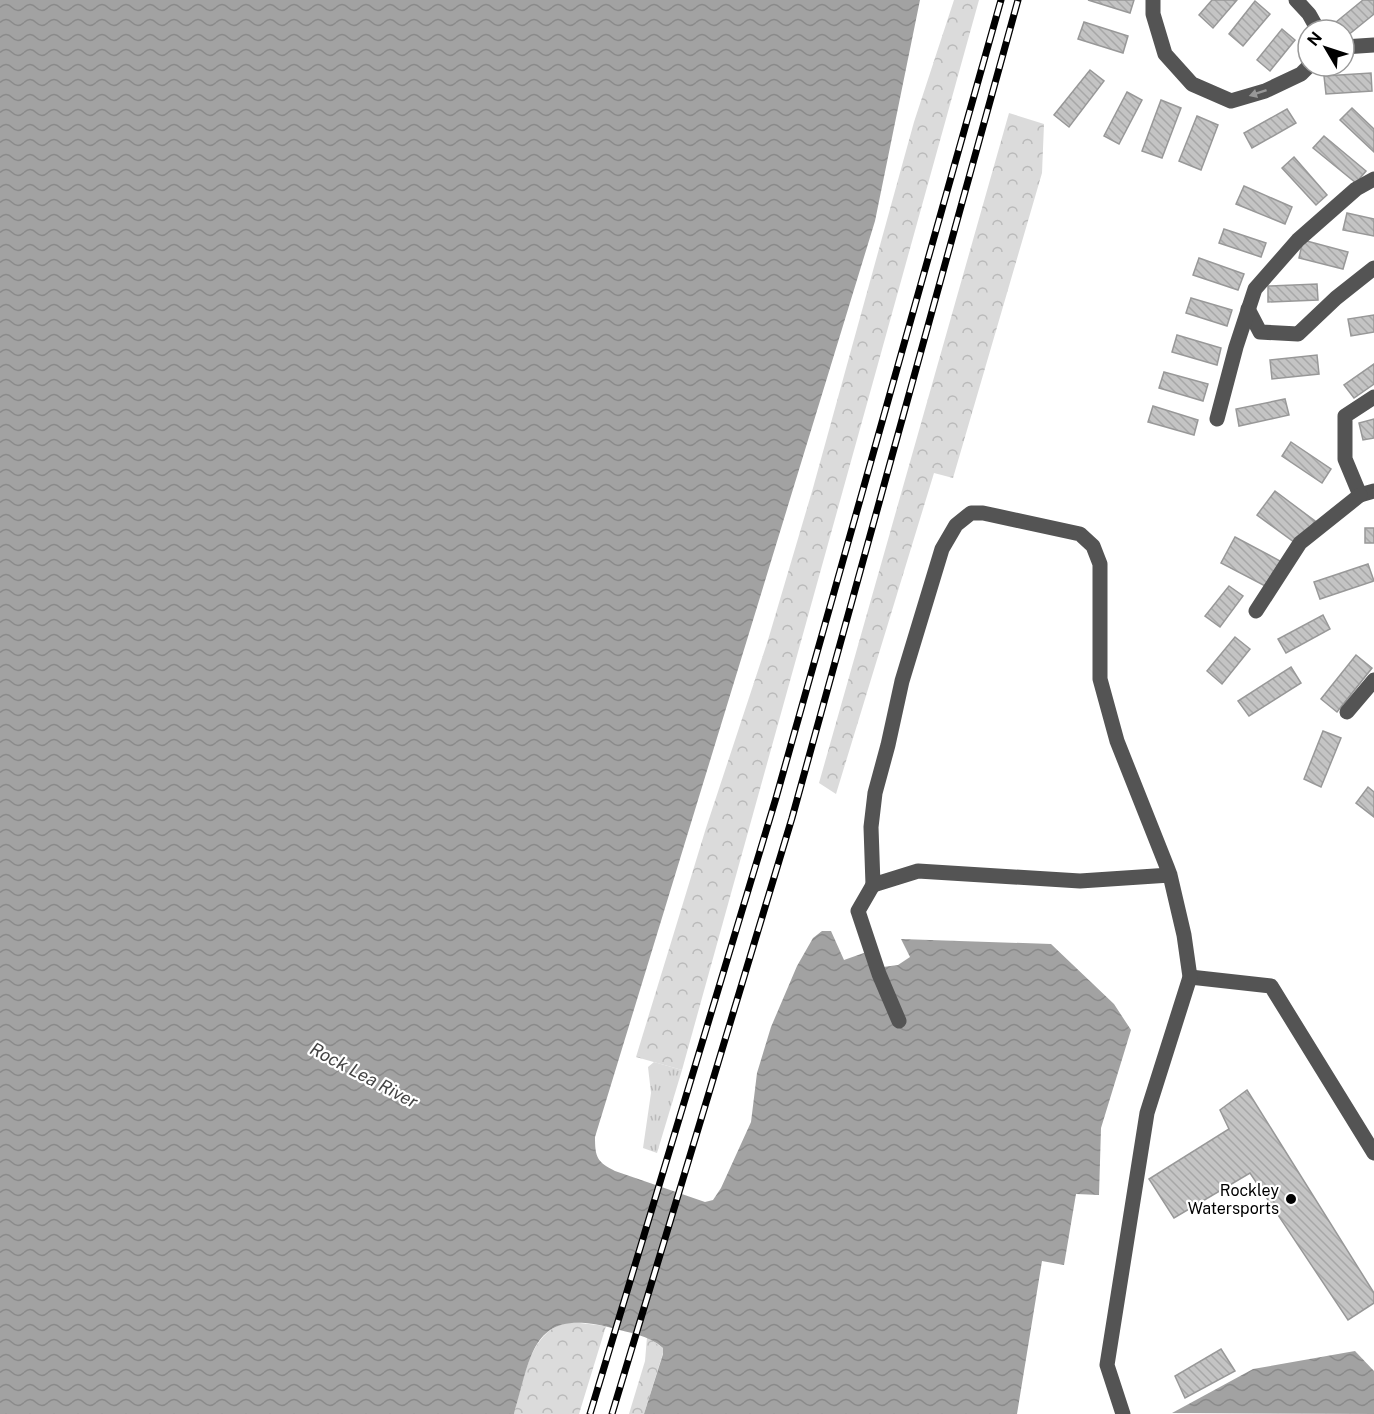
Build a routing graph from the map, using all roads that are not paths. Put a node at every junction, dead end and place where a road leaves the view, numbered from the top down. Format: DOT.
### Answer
graph roads {
  1 [pos="1153,0"];
  2 [pos="1296,0"];
  3 [pos="1311,18"];
  4 [pos="1374,45"];
  5 [pos="1356,46"];
  6 [pos="1296,76"];
  7 [pos="1374,179"];
  8 [pos="1374,268"];
  9 [pos="1248,309"];
  10 [pos="1374,397"];
  11 [pos="1217,419"];
  12 [pos="1367,493"];
  13 [pos="1256,611"];
  14 [pos="1374,680"];
  15 [pos="1347,712"];
  16 [pos="1170,875"];
  17 [pos="873,885"];
  18 [pos="1190,977"];
  19 [pos="899,1021"];
  20 [pos="1374,1153"];
  21 [pos="1123,1414"];
  6 -- 1 [label="street, one-way"];
  2 -- 3 [label="street"];
  4 -- 5 [label="street"];
  7 -- 9 [label="street"];
  8 -- 9 [label="street"];
  9 -- 11 [label="street"];
  10 -- 12 [label="street"];
  12 -- 13 [label="street"];
  14 -- 15 [label="street"];
  16 -- 17 [label="street"];
  16 -- 17 [label="street"];
  16 -- 18 [label="street"];
  17 -- 19 [label="street"];
  18 -- 20 [label="street"];
  18 -- 21 [label="street"];
}
